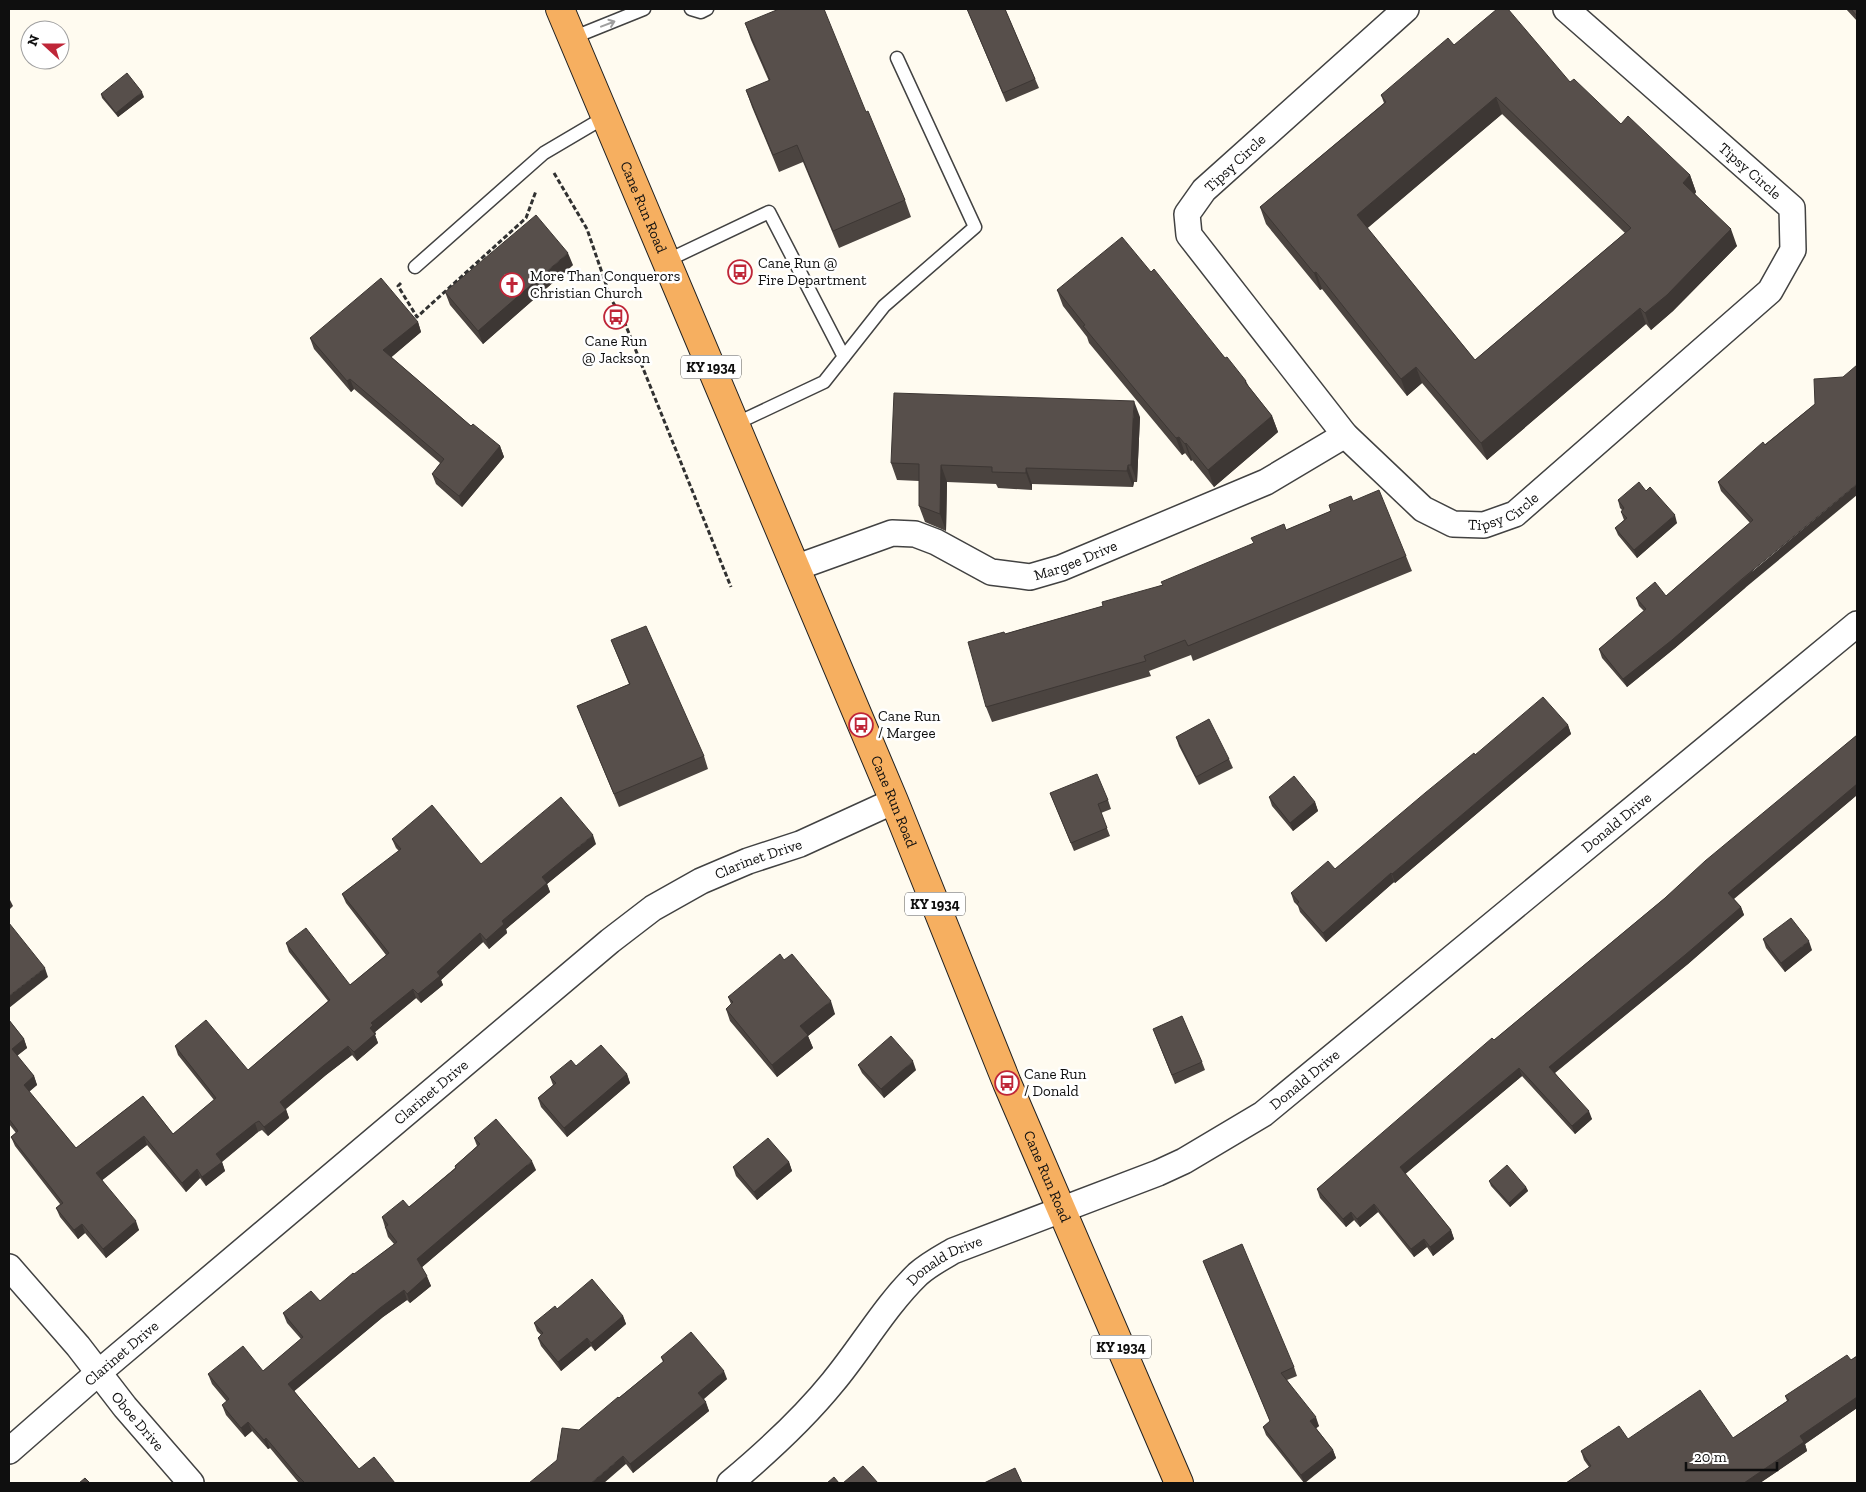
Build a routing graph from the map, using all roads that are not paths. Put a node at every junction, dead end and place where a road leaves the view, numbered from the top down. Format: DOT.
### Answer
graph roads {
  1 [pos="560,9"];
  2 [pos="644,9"];
  3 [pos="692,9"];
  4 [pos="707,9"];
  5 [pos="1406,9"];
  6 [pos="1566,9"];
  7 [pos="572,38"];
  8 [pos="897,58"];
  9 [pos="605,117"];
  10 [pos="666,261"];
  11 [pos="415,268"];
  12 [pos="844,357"];
  13 [pos="735,424"];
  14 [pos="1345,435"];
  15 [pos="795,568"];
  16 [pos="1857,624"];
  17 [pos="894,801"];
  18 [pos="1063,1210"];
  19 [pos="9,1267"];
  20 [pos="98,1373"];
  21 [pos="9,1450"];
  22 [pos="191,1483"];
  23 [pos="730,1483"];
  24 [pos="1179,1483"];
  1 -- 7 [label="highway, Cane Run Road / KY 1934"];
  7 -- 2 [label="lane, one-way"];
  3 -- 4 [label="lane"];
  5 -- 14 [label="street, Tipsy Circle"];
  6 -- 14 [label="street, Tipsy Circle"];
  7 -- 9 [label="highway, Cane Run Road / KY 1934"];
  8 -- 12 [label="lane"];
  9 -- 10 [label="highway, Cane Run Road / KY 1934"];
  9 -- 11 [label="lane"];
  10 -- 12 [label="lane"];
  10 -- 13 [label="highway, Cane Run Road / KY 1934"];
  12 -- 13 [label="lane"];
  13 -- 15 [label="highway, Cane Run Road / KY 1934"];
  14 -- 15 [label="street, Margee Drive"];
  15 -- 17 [label="highway, Cane Run Road / KY 1934"];
  16 -- 18 [label="street, Donald Drive"];
  17 -- 18 [label="highway, Cane Run Road / KY 1934"];
  17 -- 20 [label="street, Clarinet Drive"];
  18 -- 23 [label="street, Donald Drive"];
  18 -- 24 [label="highway, Cane Run Road / KY 1934"];
  19 -- 20 [label="street, Oboe Drive"];
  20 -- 21 [label="street, Clarinet Drive"];
  20 -- 22 [label="street, Oboe Drive"];
}
